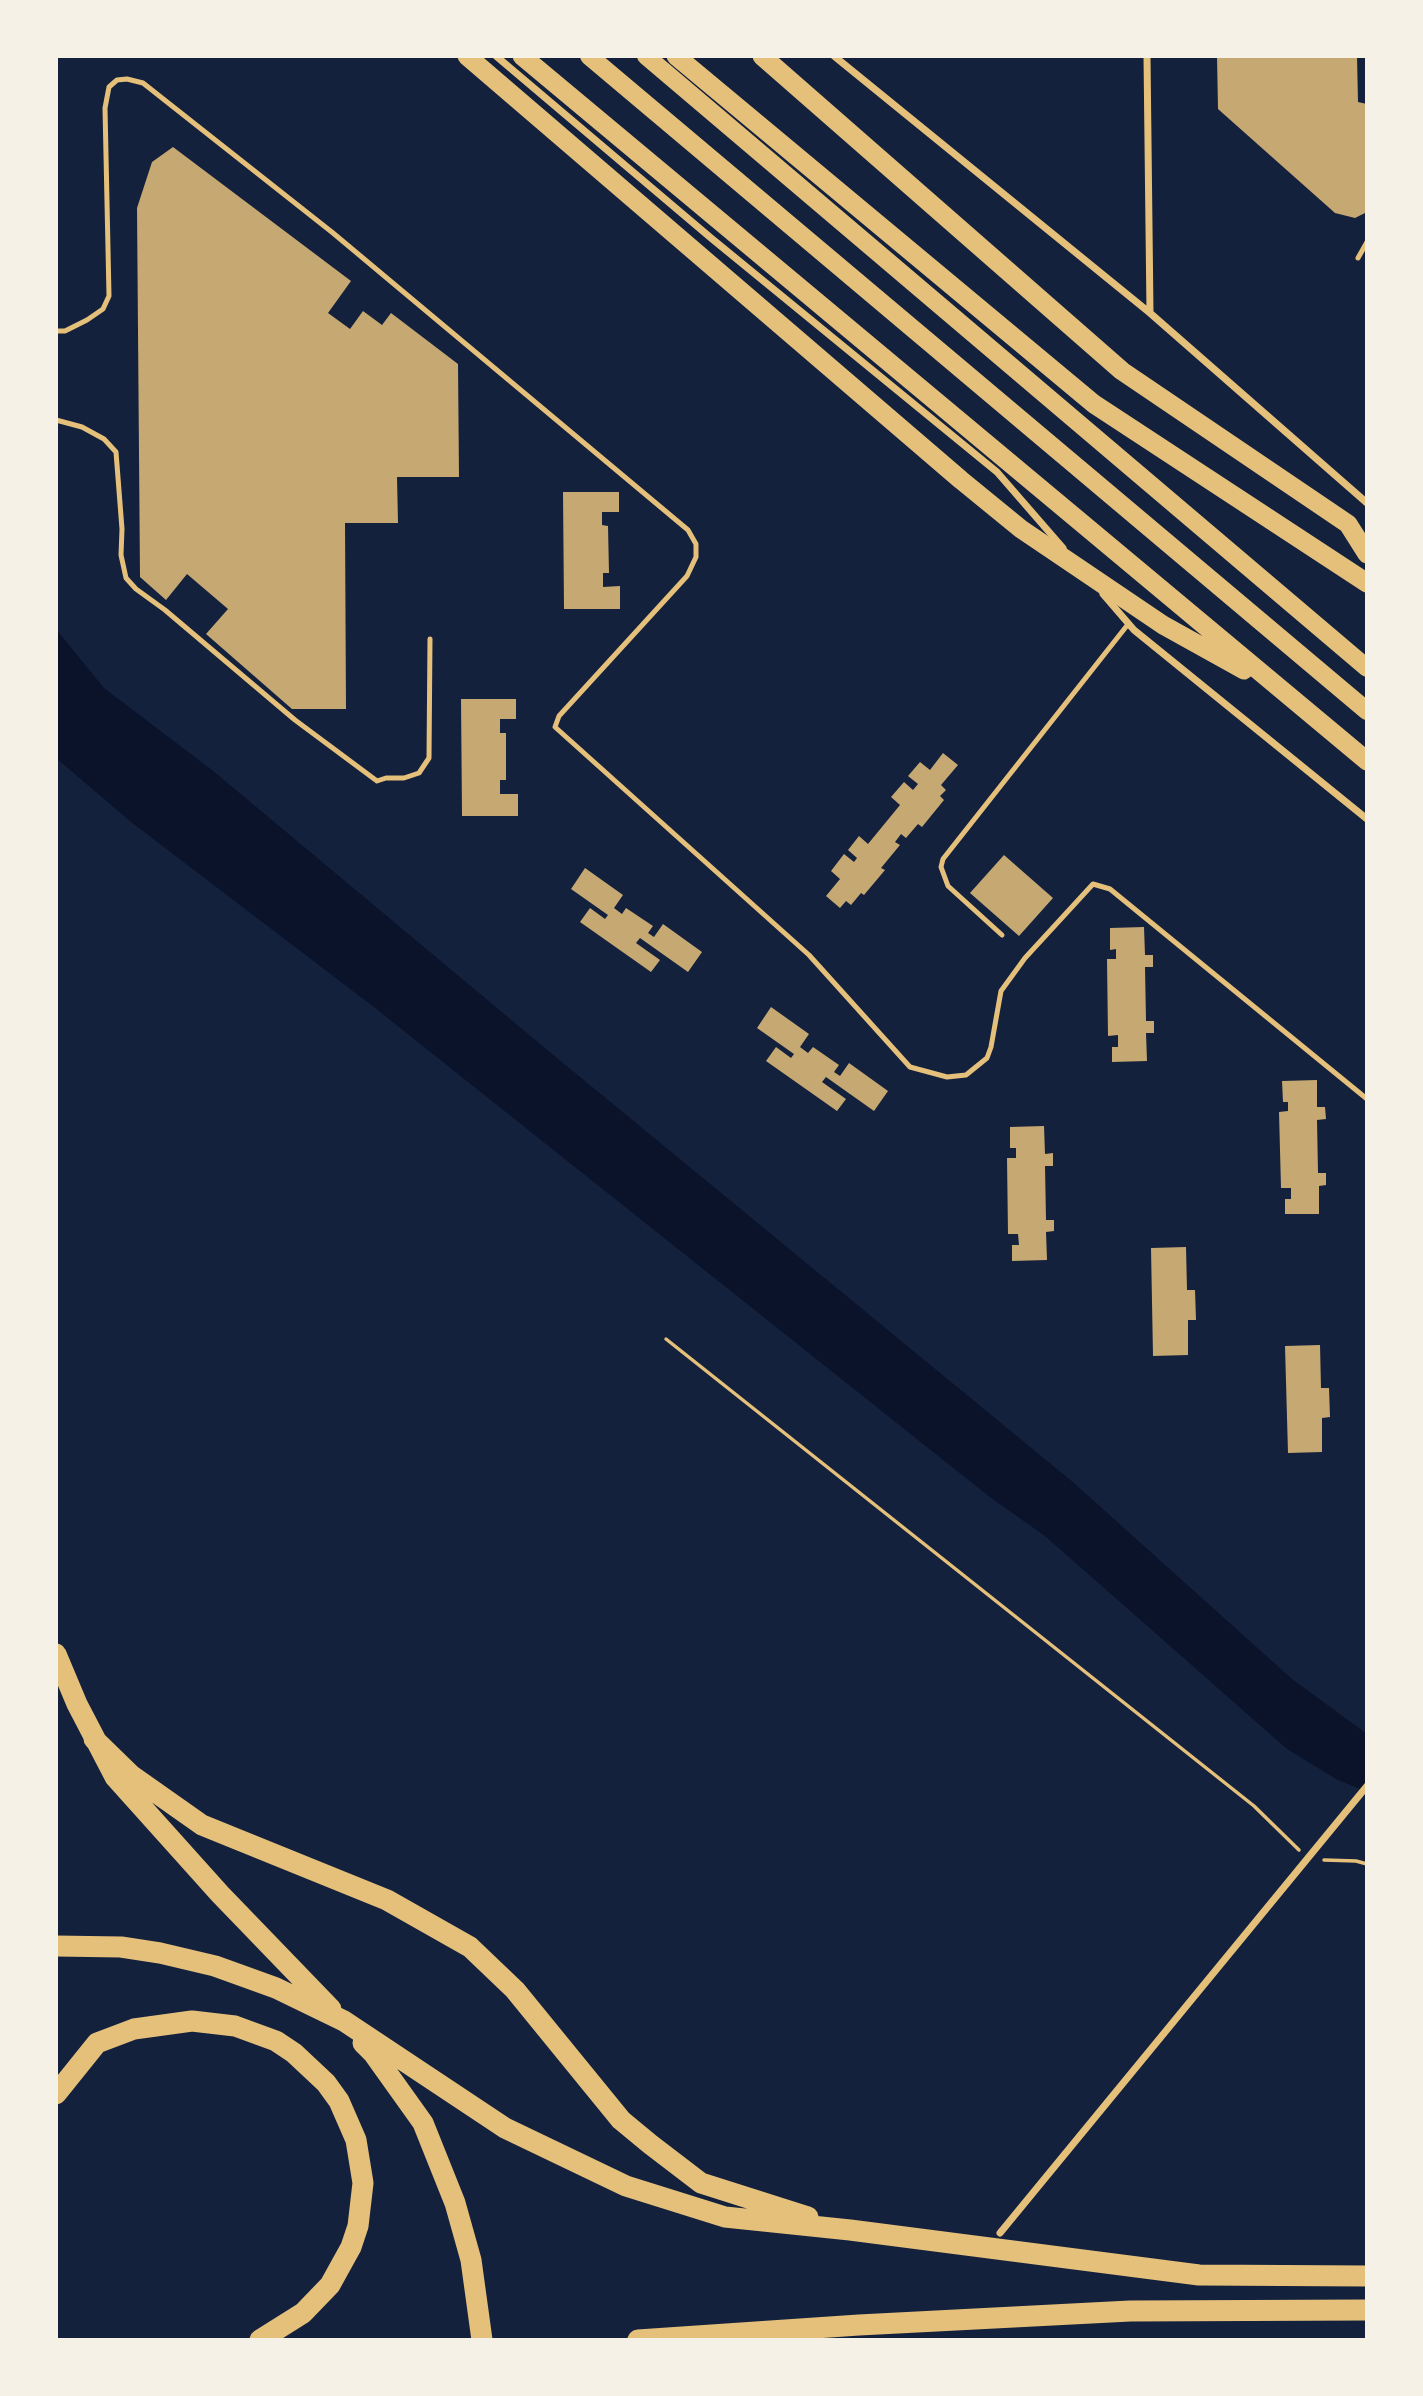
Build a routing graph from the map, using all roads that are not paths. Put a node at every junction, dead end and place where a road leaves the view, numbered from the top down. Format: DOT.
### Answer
graph roads {
  1 [pos="467,56"];
  2 [pos="496,56"];
  3 [pos="522,56"];
  4 [pos="589,56"];
  5 [pos="646,56"];
  6 [pos="676,56"];
  7 [pos="762,56"];
  8 [pos="834,56"];
  9 [pos="1147,56"];
  10 [pos="1367,242"];
  11 [pos="1358,258"];
  12 [pos="1150,313"];
  13 [pos="56,331"];
  14 [pos="56,420"];
  15 [pos="1367,503"];
  16 [pos="1367,554"];
  17 [pos="1367,583"];
  18 [pos="1129,624"];
  19 [pos="430,639"];
  20 [pos="1367,668"];
  21 [pos="1283,691"];
  22 [pos="1367,711"];
  23 [pos="1367,761"];
  24 [pos="1367,819"];
  25 [pos="1002,935"];
  26 [pos="1367,1099"];
  27 [pos="56,1654"];
  28 [pos="94,1739"];
  29 [pos="1367,1786"];
  30 [pos="56,1946"];
  31 [pos="56,2094"];
  32 [pos="850,2230"];
  33 [pos="1000,2233"];
  34 [pos="1366,2277"];
  35 [pos="1367,2310"];
  36 [pos="644,2339"];
  37 [pos="260,2340"];
  38 [pos="482,2340"];
  1 -- 21 [label="highway"];
  2 -- 18 [label="street"];
  3 -- 21 [label="highway"];
  4 -- 22 [label="main road"];
  5 -- 20 [label="main road"];
  6 -- 17 [label="highway"];
  7 -- 16 [label="highway"];
  8 -- 12 [label="street"];
  9 -- 12 [label="street"];
  10 -- 11 [label="lane"];
  12 -- 15 [label="street"];
  13 -- 26 [label="lane"];
  14 -- 19 [label="lane"];
  18 -- 24 [label="street"];
  18 -- 25 [label="lane"];
  21 -- 23 [label="highway"];
  27 -- 28 [label="highway"];
  28 -- 32 [label="highway"];
  28 -- 38 [label="highway"];
  29 -- 33 [label="street"];
  30 -- 32 [label="highway"];
  31 -- 37 [label="highway"];
  32 -- 34 [label="highway"];
  35 -- 36 [label="highway"];
}
